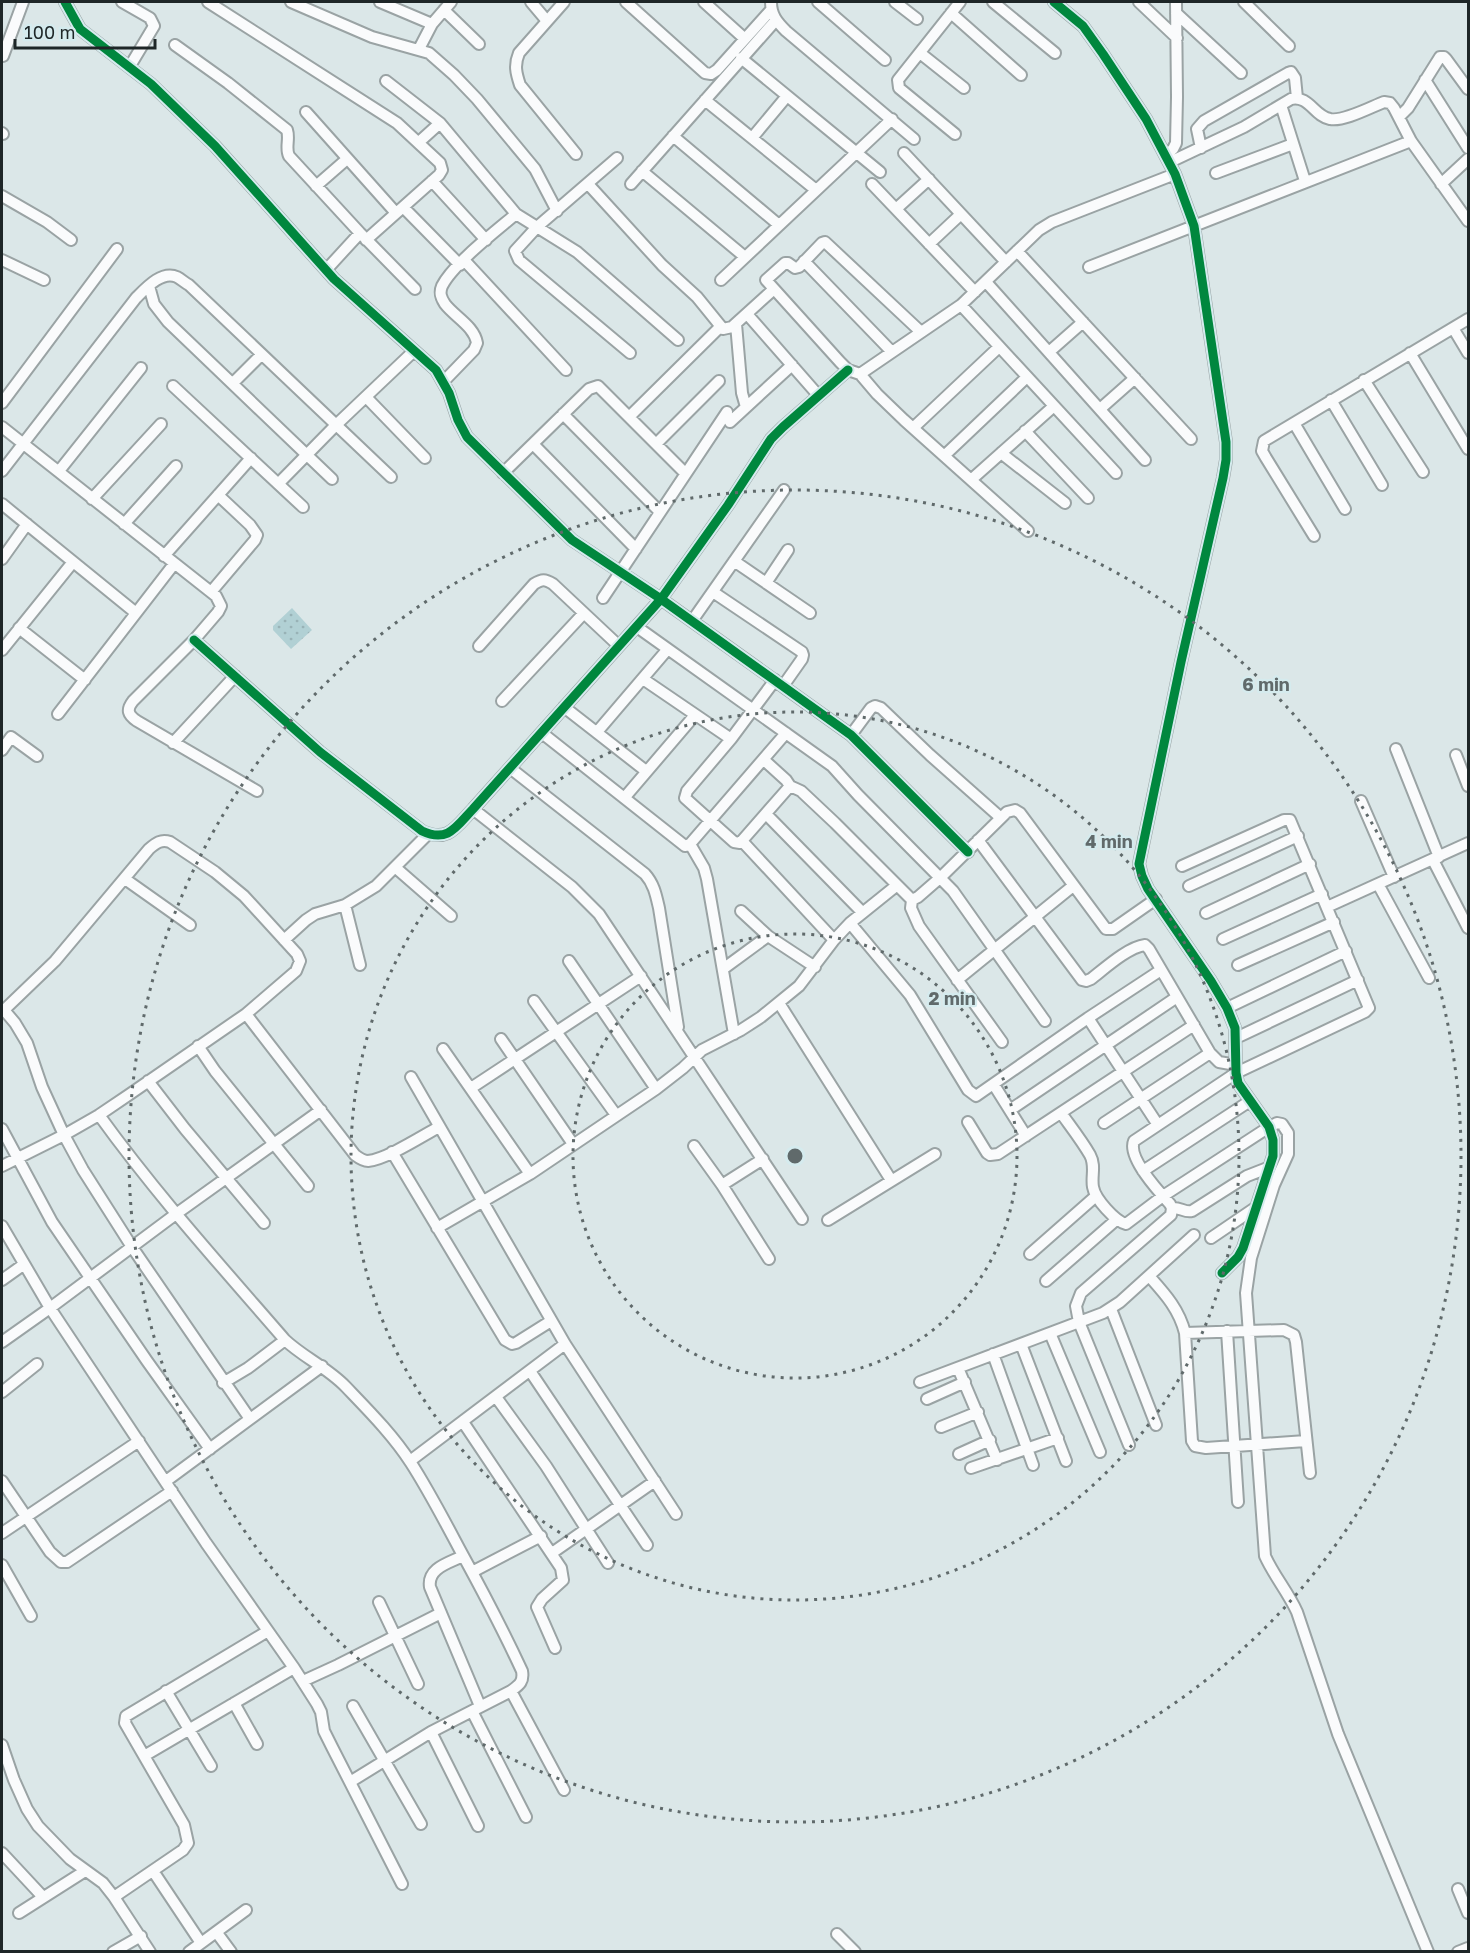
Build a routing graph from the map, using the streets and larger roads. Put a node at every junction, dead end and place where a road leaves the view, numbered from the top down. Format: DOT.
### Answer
graph roads {
  1 [pos="22,2"];
  2 [pos="122,2"];
  3 [pos="208,2"];
  4 [pos="291,2"];
  5 [pos="380,2"];
  6 [pos="531,2"];
  7 [pos="564,2"];
  8 [pos="626,2"];
  9 [pos="704,2"];
  10 [pos="818,2"];
  11 [pos="895,2"];
  12 [pos="960,2"];
  13 [pos="993,2"];
  14 [pos="1054,2"];
  15 [pos="1139,2"];
  16 [pos="1244,2"];
  17 [pos="69,4"];
  18 [pos="448,6"];
  19 [pos="1176,7"];
  20 [pos="772,11"];
  21 [pos="951,13"];
  22 [pos="917,20"];
  23 [pos="547,21"];
  24 [pos="432,24"];
  25 [pos="1177,38"];
  26 [pos="745,39"];
  27 [pos="479,44"];
  28 [pos="175,45"];
  29 [pos="1290,46"];
  30 [pos="419,50"];
  31 [pos="920,52"];
  32 [pos="1055,52"];
  33 [pos="3,56"];
  34 [pos="741,58"];
  35 [pos="885,60"];
  36 [pos="130,66"];
  37 [pos="1241,74"];
  38 [pos="1021,75"];
  39 [pos="1425,80"];
  40 [pos="386,81"];
  41 [pos="964,88"];
  42 [pos="1468,89"];
  43 [pos="787,96"];
  44 [pos="1297,98"];
  45 [pos="705,100"];
  46 [pos="1281,105"];
  47 [pos="306,112"];
  48 [pos="1399,117"];
  49 [pos="892,119"];
  50 [pos="440,123"];
  51 [pos="955,134"];
  52 [pos="673,136"];
  53 [pos="752,138"];
  54 [pos="915,139"];
  55 [pos="1411,141"];
  56 [pos="419,142"];
  57 [pos="1293,144"];
  58 [pos="1201,148"];
  59 [pos="1468,148"];
  60 [pos="856,153"];
  61 [pos="904,153"];
  62 [pos="576,154"];
  63 [pos="617,158"];
  64 [pos="1168,158"];
  65 [pos="347,159"];
  66 [pos="1468,159"];
  67 [pos="642,171"];
  68 [pos="880,172"];
  69 [pos="1216,173"];
  70 [pos="1175,174"];
  71 [pos="929,179"];
  72 [pos="432,180"];
  73 [pos="1305,181"];
  74 [pos="588,184"];
  75 [pos="631,184"];
  76 [pos="872,184"];
  77 [pos="1441,184"];
  78 [pos="316,186"];
  79 [pos="816,190"];
  80 [pos="2,196"];
  81 [pos="896,209"];
  82 [pos="399,210"];
  83 [pos="557,210"];
  84 [pos="516,213"];
  85 [pos="961,214"];
  86 [pos="1468,221"];
  87 [pos="779,225"];
  88 [pos="1194,226"];
  89 [pos="537,227"];
  90 [pos="363,237"];
  91 [pos="71,240"];
  92 [pos="486,240"];
  93 [pos="929,244"];
  94 [pos="117,249"];
  95 [pos="1017,251"];
  96 [pos="745,257"];
  97 [pos="2,260"];
  98 [pos="804,261"];
  99 [pos="1006,262"];
  100 [pos="462,263"];
  101 [pos="1089,267"];
  102 [pos="326,270"];
  103 [pos="44,280"];
  104 [pos="721,280"];
  105 [pos="986,282"];
  106 [pos="147,287"];
  107 [pos="415,289"];
  108 [pos="774,289"];
  109 [pos="975,292"];
  110 [pos="961,305"];
  111 [pos="747,314"];
  112 [pos="1468,319"];
  113 [pos="1083,322"];
  114 [pos="736,324"];
  115 [pos="720,327"];
  116 [pos="1453,328"];
  117 [pos="921,332"];
  118 [pos="678,340"];
  119 [pos="999,347"];
  120 [pos="414,351"];
  121 [pos="892,352"];
  122 [pos="1049,352"];
  123 [pos="1468,352"];
  124 [pos="630,353"];
  125 [pos="1410,353"];
  126 [pos="261,355"];
  127 [pos="792,365"];
  128 [pos="141,368"];
  129 [pos="566,370"];
  130 [pos="848,370"];
  131 [pos="860,374"];
  132 [pos="1027,377"];
  133 [pos="1135,378"];
  134 [pos="1364,380"];
  135 [pos="444,381"];
  136 [pos="719,381"];
  137 [pos="233,383"];
  138 [pos="173,386"];
  139 [pos="818,395"];
  140 [pos="366,397"];
  141 [pos="1331,400"];
  142 [pos="2,404"];
  143 [pos="1053,406"];
  144 [pos="746,407"];
  145 [pos="1100,409"];
  146 [pos="563,414"];
  147 [pos="629,417"];
  148 [pos="1294,423"];
  149 [pos="161,424"];
  150 [pos="336,424"];
  151 [pos="2,427"];
  152 [pos="913,428"];
  153 [pos="1025,431"];
  154 [pos="1191,439"];
  155 [pos="23,443"];
  156 [pos="533,444"];
  157 [pos="656,444"];
  158 [pos="1468,449"];
  159 [pos="1001,453"];
  160 [pos="308,454"];
  161 [pos="945,455"];
  162 [pos="251,458"];
  163 [pos="425,458"];
  164 [pos="1145,460"];
  165 [pos="176,466"];
  166 [pos="2,471"];
  167 [pos="58,471"];
  168 [pos="1423,472"];
  169 [pos="503,473"];
  170 [pos="685,473"];
  171 [pos="1116,473"];
  172 [pos="391,477"];
  173 [pos="332,479"];
  174 [pos="972,479"];
  175 [pos="279,483"];
  176 [pos="1382,485"];
  177 [pos="784,490"];
  178 [pos="218,495"];
  179 [pos="92,498"];
  180 [pos="1088,498"];
  181 [pos="1065,502"];
  182 [pos="2,504"];
  183 [pos="303,507"];
  184 [pos="1345,509"];
  185 [pos="660,512"];
  186 [pos="27,524"];
  187 [pos="124,524"];
  188 [pos="1028,531"];
  189 [pos="1314,536"];
  190 [pos="636,549"];
  191 [pos="788,550"];
  192 [pos="164,556"];
  193 [pos="2,559"];
  194 [pos="734,561"];
  195 [pos="73,562"];
  196 [pos="174,564"];
  197 [pos="621,572"];
  198 [pos="766,583"];
  199 [pos="210,592"];
  200 [pos="713,592"];
  201 [pos="603,598"];
  202 [pos="661,599"];
  203 [pos="136,613"];
  204 [pos="584,613"];
  205 [pos="810,613"];
  206 [pos="692,621"];
  207 [pos="637,627"];
  208 [pos="19,628"];
  209 [pos="194,640"];
  210 [pos="479,646"];
  211 [pos="620,646"];
  212 [pos="2,650"];
  213 [pos="667,650"];
  214 [pos="235,675"];
  215 [pos="643,679"];
  216 [pos="85,680"];
  217 [pos="779,683"];
  218 [pos="502,701"];
  219 [pos="564,707"];
  220 [pos="753,710"];
  221 [pos="58,714"];
  222 [pos="695,715"];
  223 [pos="597,732"];
  224 [pos="542,733"];
  225 [pos="786,733"];
  226 [pos="851,735"];
  227 [pos="731,740"];
  228 [pos="173,743"];
  229 [pos="1396,749"];
  230 [pos="2,750"];
  231 [pos="1456,754"];
  232 [pos="37,756"];
  233 [pos="764,760"];
  234 [pos="510,768"];
  235 [pos="646,771"];
  236 [pos="790,786"];
  237 [pos="1468,786"];
  238 [pos="257,791"];
  239 [pos="625,797"];
  240 [pos="1361,801"];
  241 [pos="473,809"];
  242 [pos="766,814"];
  243 [pos="1001,818"];
  244 [pos="710,820"];
  245 [pos="428,834"];
  246 [pos="1298,836"];
  247 [pos="978,840"];
  248 [pos="742,841"];
  249 [pos="1468,843"];
  250 [pos="690,844"];
  251 [pos="968,852"];
  252 [pos="1436,858"];
  253 [pos="1310,864"];
  254 [pos="1182,866"];
  255 [pos="396,868"];
  256 [pos="941,877"];
  257 [pos="1394,877"];
  258 [pos="125,879"];
  259 [pos="1378,884"];
  260 [pos="896,886"];
  261 [pos="1073,886"];
  262 [pos="1189,886"];
  263 [pos="1322,894"];
  264 [pos="1156,899"];
  265 [pos="912,900"];
  266 [pos="345,905"];
  267 [pos="1327,907"];
  268 [pos="741,911"];
  269 [pos="862,912"];
  270 [pos="1206,913"];
  271 [pos="451,916"];
  272 [pos="1036,916"];
  273 [pos="1334,922"];
  274 [pos="850,923"];
  275 [pos="190,925"];
  276 [pos="1468,928"];
  277 [pos="768,936"];
  278 [pos="1223,939"];
  279 [pos="284,940"];
  280 [pos="834,940"];
  281 [pos="995,950"];
  282 [pos="1346,951"];
  283 [pos="569,961"];
  284 [pos="360,965"];
  285 [pos="1238,965"];
  286 [pos="814,967"];
  287 [pos="723,969"];
  288 [pos="1161,970"];
  289 [pos="640,976"];
  290 [pos="1428,978"];
  291 [pos="957,980"];
  292 [pos="1358,980"];
  293 [pos="1177,997"];
  294 [pos="534,1000"];
  295 [pos="779,1003"];
  296 [pos="599,1004"];
  297 [pos="1227,1008"];
  298 [pos="2,1011"];
  299 [pos="246,1014"];
  300 [pos="1088,1018"];
  301 [pos="1045,1021"];
  302 [pos="1194,1025"];
  303 [pos="556,1032"];
  304 [pos="679,1032"];
  305 [pos="730,1036"];
  306 [pos="1236,1038"];
  307 [pos="501,1039"];
  308 [pos="1002,1042"];
  309 [pos="1105,1045"];
  310 [pos="198,1046"];
  311 [pos="442,1049"];
  312 [pos="1210,1053"];
  313 [pos="695,1057"];
  314 [pos="515,1059"];
  315 [pos="1236,1069"];
  316 [pos="1123,1071"];
  317 [pos="411,1077"];
  318 [pos="148,1081"];
  319 [pos="994,1084"];
  320 [pos="471,1088"];
  321 [pos="656,1089"];
  322 [pos="1140,1098"];
  323 [pos="1250,1101"];
  324 [pos="321,1110"];
  325 [pos="1010,1110"];
  326 [pos="1061,1113"];
  327 [pos="99,1115"];
  328 [pos="616,1115"];
  329 [pos="968,1122"];
  330 [pos="1104,1123"];
  331 [pos="1158,1125"];
  332 [pos="439,1127"];
  333 [pos="1269,1127"];
  334 [pos="2,1129"];
  335 [pos="64,1135"];
  336 [pos="1026,1136"];
  337 [pos="273,1144"];
  338 [pos="573,1144"];
  339 [pos="694,1146"];
  340 [pos="935,1154"];
  341 [pos="385,1155"];
  342 [pos="18,1158"];
  343 [pos="763,1159"];
  344 [pos="2,1166"];
  345 [pos="1270,1167"];
  346 [pos="1143,1171"];
  347 [pos="530,1174"];
  348 [pos="226,1178"];
  349 [pos="891,1180"];
  350 [pos="722,1185"];
  351 [pos="308,1186"];
  352 [pos="1096,1196"];
  353 [pos="1163,1196"];
  354 [pos="482,1202"];
  355 [pos="1258,1206"];
  356 [pos="1172,1209"];
  357 [pos="176,1214"];
  358 [pos="802,1220"];
  359 [pos="828,1220"];
  360 [pos="1116,1220"];
  361 [pos="264,1223"];
  362 [pos="2,1226"];
  363 [pos="437,1228"];
  364 [pos="1194,1235"];
  365 [pos="1211,1238"];
  366 [pos="5,1242"];
  367 [pos="132,1248"];
  368 [pos="1030,1254"];
  369 [pos="769,1258"];
  370 [pos="23,1265"];
  371 [pos="1222,1273"];
  372 [pos="1149,1276"];
  373 [pos="90,1279"];
  374 [pos="2,1280"];
  375 [pos="1046,1281"];
  376 [pos="50,1308"];
  377 [pos="1111,1309"];
  378 [pos="551,1321"];
  379 [pos="1079,1322"];
  380 [pos="1249,1330"];
  381 [pos="1227,1331"];
  382 [pos="1050,1333"];
  383 [pos="1185,1333"];
  384 [pos="285,1340"];
  385 [pos="2,1342"];
  386 [pos="565,1344"];
  387 [pos="1021,1344"];
  388 [pos="993,1354"];
  389 [pos="37,1364"];
  390 [pos="322,1366"];
  391 [pos="958,1368"];
  392 [pos="530,1371"];
  393 [pos="920,1382"];
  394 [pos="965,1382"];
  395 [pos="223,1383"];
  396 [pos="2,1392"];
  397 [pos="496,1396"];
  398 [pos="927,1399"];
  399 [pos="978,1412"];
  400 [pos="250,1419"];
  401 [pos="458,1425"];
  402 [pos="1156,1425"];
  403 [pos="941,1427"];
  404 [pos="1058,1438"];
  405 [pos="990,1440"];
  406 [pos="139,1441"];
  407 [pos="1306,1441"];
  408 [pos="1256,1444"];
  409 [pos="1128,1445"];
  410 [pos="1234,1446"];
  411 [pos="210,1449"];
  412 [pos="1028,1449"];
  413 [pos="1100,1452"];
  414 [pos="959,1454"];
  415 [pos="997,1460"];
  416 [pos="410,1461"];
  417 [pos="1066,1461"];
  418 [pos="1033,1465"];
  419 [pos="971,1468"];
  420 [pos="1310,1473"];
  421 [pos="2,1481"];
  422 [pos="655,1481"];
  423 [pos="169,1486"];
  424 [pos="1238,1502"];
  425 [pos="620,1505"];
  426 [pos="676,1514"];
  427 [pos="26,1517"];
  428 [pos="586,1529"];
  429 [pos="2,1533"];
  430 [pos="541,1536"];
  431 [pos="647,1545"];
  432 [pos="552,1553"];
  433 [pos="464,1556"];
  434 [pos="608,1563"];
  435 [pos="2,1565"];
  436 [pos="472,1572"];
  437 [pos="379,1602"];
  438 [pos="441,1613"];
  439 [pos="31,1616"];
  440 [pos="268,1630"];
  441 [pos="396,1636"];
  442 [pos="555,1648"];
  443 [pos="294,1668"];
  444 [pos="303,1681"];
  445 [pos="418,1684"];
  446 [pos="166,1691"];
  447 [pos="511,1691"];
  448 [pos="234,1703"];
  449 [pos="353,1706"];
  450 [pos="476,1709"];
  451 [pos="189,1730"];
  452 [pos="431,1732"];
  453 [pos="2,1744"];
  454 [pos="257,1744"];
  455 [pos="144,1756"];
  456 [pos="384,1761"];
  457 [pos="212,1766"];
  458 [pos="350,1782"];
  459 [pos="564,1790"];
  460 [pos="526,1817"];
  461 [pos="421,1824"];
  462 [pos="478,1827"];
  463 [pos="2,1852"];
  464 [pos="85,1871"];
  465 [pos="153,1871"];
  466 [pos="402,1884"];
  467 [pos="1458,1889"];
  468 [pos="114,1897"];
  469 [pos="43,1898"];
  470 [pos="246,1910"];
  471 [pos="19,1913"];
  472 [pos="1468,1913"];
  473 [pos="217,1933"];
  474 [pos="837,1934"];
  475 [pos="141,1936"];
  476 [pos="201,1943"];
  477 [pos="1468,1948"];
  478 [pos="113,1952"];
  479 [pos="150,1952"];
  480 [pos="189,1952"];
  481 [pos="231,1952"];
  482 [pos="855,1952"];
  483 [pos="1428,1952"];
  484 [pos="1458,1952"];
  1 -- 33 [label="street"];
  2 -- 36 [label="street"];
  3 -- 56 [label="street"];
  4 -- 30 [label="street"];
  5 -- 24 [label="street"];
  6 -- 23 [label="street"];
  7 -- 23 [label="street"];
  8 -- 26 [label="street"];
  9 -- 26 [label="street"];
  10 -- 35 [label="street"];
  11 -- 22 [label="street"];
  12 -- 21 [label="street"];
  13 -- 32 [label="street"];
  14 -- 64 [label="street"];
  15 -- 25 [label="street"];
  16 -- 29 [label="street"];
  17 -- 36 [label="street"];
  18 -- 24 [label="street"];
  18 -- 27 [label="street"];
  19 -- 25 [label="street"];
  19 -- 37 [label="street"];
  20 -- 26 [label="street"];
  20 -- 34 [label="street"];
  20 -- 49 [label="street"];
  21 -- 31 [label="street"];
  21 -- 38 [label="street"];
  23 -- 62 [label="street"];
  24 -- 30 [label="street"];
  25 -- 64 [label="street"];
  28 -- 78 [label="street"];
  30 -- 83 [label="street"];
  31 -- 41 [label="street"];
  31 -- 51 [label="street"];
  34 -- 43 [label="street"];
  34 -- 45 [label="street"];
  36 -- 102 [label="street"];
  39 -- 42 [label="street"];
  39 -- 48 [label="street"];
  39 -- 59 [label="street"];
  40 -- 50 [label="street"];
  43 -- 53 [label="street"];
  43 -- 60 [label="street"];
  44 -- 46 [label="street"];
  44 -- 48 [label="street"];
  44 -- 58 [label="street"];
  45 -- 52 [label="street"];
  45 -- 53 [label="street"];
  46 -- 57 [label="street"];
  46 -- 58 [label="street"];
  47 -- 65 [label="street"];
  48 -- 55 [label="street"];
  49 -- 54 [label="street"];
  49 -- 60 [label="street"];
  50 -- 56 [label="street"];
  50 -- 84 [label="street"];
  52 -- 67 [label="street"];
  52 -- 87 [label="street"];
  53 -- 79 [label="street"];
  55 -- 73 [label="street"];
  55 -- 77 [label="street"];
  56 -- 72 [label="street"];
  57 -- 69 [label="street"];
  57 -- 73 [label="street"];
  58 -- 64 [label="street"];
  60 -- 68 [label="street"];
  60 -- 79 [label="street"];
  61 -- 71 [label="street"];
  63 -- 74 [label="street"];
  64 -- 70 [label="street"];
  65 -- 78 [label="street"];
  65 -- 82 [label="street"];
  66 -- 77 [label="street"];
  67 -- 75 [label="street"];
  67 -- 96 [label="street"];
  70 -- 88 [label="street"];
  70 -- 95 [label="street"];
  71 -- 81 [label="street"];
  71 -- 85 [label="street"];
  72 -- 82 [label="street"];
  72 -- 92 [label="street"];
  73 -- 88 [label="street"];
  74 -- 83 [label="street"];
  74 -- 115 [label="street"];
  76 -- 81 [label="street"];
  77 -- 86 [label="street"];
  78 -- 90 [label="street"];
  79 -- 87 [label="street"];
  80 -- 91 [label="street"];
  81 -- 93 [label="street"];
  82 -- 90 [label="street"];
  82 -- 100 [label="street"];
  83 -- 89 [label="street"];
  84 -- 89 [label="street"];
  84 -- 92 [label="street"];
  85 -- 93 [label="street"];
  85 -- 99 [label="street"];
  87 -- 96 [label="street"];
  88 -- 101 [label="street"];
  88 -- 264 [label="street"];
  89 -- 118 [label="street"];
  89 -- 124 [label="street"];
  90 -- 102 [label="street"];
  90 -- 107 [label="street"];
  92 -- 100 [label="street"];
  93 -- 109 [label="street"];
  94 -- 142 [label="street"];
  95 -- 99 [label="street"];
  95 -- 113 [label="street"];
  96 -- 104 [label="street"];
  97 -- 103 [label="street"];
  98 -- 108 [label="street"];
  98 -- 117 [label="street"];
  98 -- 121 [label="street"];
  99 -- 105 [label="street"];
  100 -- 129 [label="street"];
  100 -- 135 [label="street"];
  102 -- 120 [label="street"];
  105 -- 109 [label="street"];
  105 -- 122 [label="street"];
  106 -- 126 [label="street"];
  106 -- 137 [label="street"];
  106 -- 155 [label="street"];
  108 -- 111 [label="street"];
  108 -- 130 [label="street"];
  109 -- 110 [label="street"];
  110 -- 117 [label="street"];
  110 -- 119 [label="street"];
  111 -- 114 [label="street"];
  111 -- 127 [label="street"];
  112 -- 116 [label="street"];
  113 -- 122 [label="street"];
  113 -- 133 [label="street"];
  114 -- 115 [label="street"];
  114 -- 144 [label="street"];
  115 -- 147 [label="street"];
  116 -- 123 [label="street"];
  116 -- 125 [label="street"];
  117 -- 121 [label="street"];
  119 -- 132 [label="street"];
  119 -- 152 [label="street"];
  120 -- 135 [label="street"];
  120 -- 140 [label="street"];
  121 -- 131 [label="street"];
  122 -- 145 [label="street"];
  125 -- 134 [label="street"];
  125 -- 158 [label="street"];
  126 -- 137 [label="street"];
  126 -- 150 [label="street"];
  127 -- 139 [label="street"];
  127 -- 144 [label="street"];
  128 -- 167 [label="street"];
  130 -- 131 [label="street"];
  130 -- 139 [label="street"];
  131 -- 152 [label="street"];
  132 -- 143 [label="street"];
  132 -- 161 [label="street"];
  133 -- 145 [label="street"];
  133 -- 154 [label="street"];
  134 -- 141 [label="street"];
  134 -- 168 [label="street"];
  135 -- 169 [label="street"];
  136 -- 157 [label="street"];
  137 -- 160 [label="street"];
  138 -- 162 [label="street"];
  139 -- 202 [label="street"];
  140 -- 150 [label="street"];
  140 -- 163 [label="street"];
  141 -- 148 [label="street"];
  141 -- 176 [label="street"];
  143 -- 153 [label="street"];
  143 -- 171 [label="street"];
  144 -- 170 [label="street"];
  145 -- 164 [label="street"];
  146 -- 147 [label="street"];
  146 -- 156 [label="street"];
  146 -- 185 [label="street"];
  147 -- 157 [label="street"];
  148 -- 184 [label="street"];
  148 -- 189 [label="street"];
  149 -- 179 [label="street"];
  150 -- 160 [label="street"];
  150 -- 172 [label="street"];
  151 -- 155 [label="street"];
  152 -- 161 [label="street"];
  153 -- 159 [label="street"];
  153 -- 180 [label="street"];
  155 -- 166 [label="street"];
  155 -- 167 [label="street"];
  156 -- 169 [label="street"];
  156 -- 190 [label="street"];
  157 -- 170 [label="street"];
  159 -- 174 [label="street"];
  159 -- 181 [label="street"];
  160 -- 173 [label="street"];
  160 -- 175 [label="street"];
  161 -- 174 [label="street"];
  162 -- 175 [label="street"];
  162 -- 178 [label="street"];
  165 -- 187 [label="street"];
  167 -- 179 [label="street"];
  169 -- 197 [label="street"];
  170 -- 185 [label="street"];
  174 -- 188 [label="street"];
  175 -- 183 [label="street"];
  177 -- 194 [label="street"];
  178 -- 192 [label="street"];
  178 -- 199 [label="street"];
  179 -- 187 [label="street"];
  182 -- 186 [label="street"];
  185 -- 190 [label="street"];
  186 -- 193 [label="street"];
  186 -- 195 [label="street"];
  187 -- 192 [label="street"];
  190 -- 197 [label="street"];
  191 -- 198 [label="street"];
  192 -- 196 [label="street"];
  194 -- 198 [label="street"];
  194 -- 200 [label="street"];
  195 -- 203 [label="street"];
  195 -- 208 [label="street"];
  196 -- 199 [label="street"];
  196 -- 203 [label="street"];
  197 -- 201 [label="street"];
  197 -- 202 [label="street"];
  198 -- 205 [label="street"];
  199 -- 209 [label="street"];
  200 -- 206 [label="street"];
  200 -- 217 [label="street"];
  202 -- 206 [label="street"];
  202 -- 207 [label="street"];
  203 -- 216 [label="street"];
  204 -- 210 [label="street"];
  204 -- 211 [label="street"];
  204 -- 218 [label="street"];
  206 -- 217 [label="street"];
  207 -- 211 [label="street"];
  207 -- 213 [label="street"];
  208 -- 212 [label="street"];
  208 -- 216 [label="street"];
  209 -- 214 [label="street"];
  209 -- 228 [label="street"];
  211 -- 219 [label="street"];
  213 -- 215 [label="street"];
  213 -- 220 [label="street"];
  214 -- 228 [label="street"];
  214 -- 245 [label="street"];
  215 -- 222 [label="street"];
  215 -- 223 [label="street"];
  216 -- 221 [label="street"];
  217 -- 220 [label="street"];
  217 -- 226 [label="street"];
  219 -- 223 [label="street"];
  219 -- 224 [label="street"];
  220 -- 225 [label="street"];
  220 -- 227 [label="street"];
  222 -- 227 [label="street"];
  222 -- 235 [label="street"];
  223 -- 235 [label="street"];
  224 -- 234 [label="street"];
  224 -- 239 [label="street"];
  225 -- 233 [label="street"];
  225 -- 256 [label="street"];
  226 -- 243 [label="street"];
  226 -- 251 [label="street"];
  227 -- 244 [label="street"];
  228 -- 238 [label="street"];
  229 -- 252 [label="street"];
  230 -- 232 [label="street"];
  231 -- 237 [label="street"];
  233 -- 236 [label="street"];
  233 -- 244 [label="street"];
  234 -- 241 [label="street"];
  234 -- 304 [label="street"];
  235 -- 239 [label="street"];
  236 -- 242 [label="street"];
  236 -- 260 [label="street"];
  239 -- 250 [label="street"];
  240 -- 257 [label="street"];
  241 -- 245 [label="street"];
  241 -- 289 [label="street"];
  242 -- 248 [label="street"];
  242 -- 269 [label="street"];
  243 -- 247 [label="street"];
  243 -- 261 [label="street"];
  244 -- 248 [label="street"];
  244 -- 250 [label="street"];
  245 -- 255 [label="street"];
  246 -- 253 [label="street"];
  246 -- 254 [label="street"];
  246 -- 262 [label="street"];
  247 -- 251 [label="street"];
  247 -- 272 [label="street"];
  248 -- 280 [label="street"];
  249 -- 252 [label="street"];
  250 -- 287 [label="street"];
  251 -- 256 [label="street"];
  252 -- 257 [label="street"];
  252 -- 276 [label="street"];
  253 -- 263 [label="street"];
  253 -- 270 [label="street"];
  255 -- 266 [label="street"];
  255 -- 271 [label="street"];
  256 -- 265 [label="street"];
  256 -- 281 [label="street"];
  257 -- 259 [label="street"];
  258 -- 275 [label="street"];
  258 -- 279 [label="street"];
  258 -- 298 [label="street"];
  259 -- 267 [label="street"];
  259 -- 290 [label="street"];
  260 -- 265 [label="street"];
  260 -- 269 [label="street"];
  261 -- 264 [label="street"];
  261 -- 272 [label="street"];
  263 -- 267 [label="street"];
  263 -- 278 [label="street"];
  264 -- 297 [label="street"];
  265 -- 291 [label="street"];
  266 -- 279 [label="street"];
  266 -- 284 [label="street"];
  267 -- 273 [label="street"];
  268 -- 277 [label="street"];
  269 -- 274 [label="street"];
  272 -- 281 [label="street"];
  272 -- 288 [label="street"];
  273 -- 282 [label="street"];
  273 -- 285 [label="street"];
  274 -- 280 [label="street"];
  274 -- 319 [label="street"];
  277 -- 286 [label="street"];
  277 -- 287 [label="street"];
  279 -- 299 [label="street"];
  280 -- 286 [label="street"];
  281 -- 291 [label="street"];
  281 -- 301 [label="street"];
  282 -- 292 [label="street"];
  282 -- 297 [label="street"];
  283 -- 296 [label="street"];
  286 -- 295 [label="street"];
  287 -- 305 [label="street"];
  288 -- 293 [label="street"];
  288 -- 300 [label="street"];
  289 -- 296 [label="street"];
  289 -- 304 [label="street"];
  291 -- 308 [label="street"];
  292 -- 306 [label="street"];
  292 -- 315 [label="street"];
  293 -- 302 [label="street"];
  293 -- 309 [label="street"];
  294 -- 303 [label="street"];
  295 -- 305 [label="street"];
  295 -- 349 [label="street"];
  296 -- 303 [label="street"];
  296 -- 321 [label="street"];
  297 -- 306 [label="street"];
  298 -- 335 [label="street"];
  299 -- 310 [label="street"];
  299 -- 324 [label="street"];
  300 -- 309 [label="street"];
  300 -- 319 [label="street"];
  302 -- 312 [label="street"];
  302 -- 316 [label="street"];
  303 -- 314 [label="street"];
  303 -- 328 [label="street"];
  304 -- 313 [label="street"];
  305 -- 313 [label="street"];
  306 -- 315 [label="street"];
  307 -- 314 [label="street"];
  309 -- 316 [label="street"];
  309 -- 325 [label="street"];
  310 -- 318 [label="street"];
  310 -- 337 [label="street"];
  311 -- 320 [label="street"];
  312 -- 315 [label="street"];
  312 -- 322 [label="street"];
  313 -- 321 [label="street"];
  313 -- 343 [label="street"];
  314 -- 320 [label="street"];
  314 -- 338 [label="street"];
  315 -- 323 [label="street"];
  315 -- 331 [label="street"];
  316 -- 322 [label="street"];
  316 -- 326 [label="street"];
  317 -- 332 [label="street"];
  318 -- 327 [label="street"];
  318 -- 348 [label="street"];
  319 -- 325 [label="street"];
  320 -- 347 [label="street"];
  321 -- 328 [label="street"];
  322 -- 330 [label="street"];
  322 -- 331 [label="street"];
  323 -- 333 [label="street"];
  323 -- 346 [label="street"];
  324 -- 337 [label="street"];
  324 -- 341 [label="street"];
  325 -- 336 [label="street"];
  326 -- 336 [label="street"];
  326 -- 352 [label="street"];
  327 -- 335 [label="street"];
  327 -- 357 [label="street"];
  328 -- 338 [label="street"];
  329 -- 336 [label="street"];
  331 -- 346 [label="street"];
  332 -- 341 [label="street"];
  332 -- 354 [label="street"];
  333 -- 345 [label="street"];
  333 -- 353 [label="street"];
  333 -- 380 [label="street"];
  334 -- 342 [label="street"];
  335 -- 342 [label="street"];
  335 -- 367 [label="street"];
  337 -- 348 [label="street"];
  337 -- 351 [label="street"];
  338 -- 347 [label="street"];
  339 -- 350 [label="street"];
  340 -- 349 [label="street"];
  341 -- 363 [label="street"];
  342 -- 344 [label="street"];
  342 -- 373 [label="street"];
  343 -- 350 [label="street"];
  343 -- 358 [label="street"];
  345 -- 355 [label="street"];
  345 -- 356 [label="street"];
  346 -- 353 [label="street"];
  347 -- 354 [label="street"];
  348 -- 357 [label="street"];
  348 -- 361 [label="street"];
  349 -- 359 [label="street"];
  350 -- 369 [label="street"];
  352 -- 360 [label="street"];
  352 -- 368 [label="street"];
  353 -- 356 [label="street"];
  353 -- 360 [label="street"];
  354 -- 363 [label="street"];
  354 -- 378 [label="street"];
  355 -- 365 [label="street"];
  355 -- 371 [label="street"];
  356 -- 379 [label="street"];
  357 -- 367 [label="street"];
  357 -- 384 [label="street"];
  360 -- 375 [label="street"];
  362 -- 366 [label="street"];
  363 -- 378 [label="street"];
  364 -- 372 [label="street"];
  366 -- 370 [label="street"];
  367 -- 373 [label="street"];
  367 -- 395 [label="street"];
  370 -- 374 [label="street"];
  370 -- 376 [label="street"];
  372 -- 377 [label="street"];
  372 -- 383 [label="street"];
  373 -- 376 [label="street"];
  373 -- 411 [label="street"];
  376 -- 385 [label="street"];
  376 -- 406 [label="street"];
  377 -- 379 [label="street"];
  377 -- 402 [label="street"];
  378 -- 386 [label="street"];
  379 -- 382 [label="street"];
  379 -- 409 [label="street"];
  380 -- 381 [label="street"];
  380 -- 407 [label="street"];
  380 -- 408 [label="street"];
  381 -- 383 [label="street"];
  381 -- 410 [label="street"];
  382 -- 387 [label="street"];
  382 -- 413 [label="street"];
  383 -- 410 [label="street"];
  384 -- 390 [label="street"];
  384 -- 395 [label="street"];
  386 -- 392 [label="street"];
  386 -- 422 [label="street"];
  387 -- 388 [label="street"];
  387 -- 404 [label="street"];
  388 -- 391 [label="street"];
  388 -- 412 [label="street"];
  389 -- 396 [label="street"];
  390 -- 400 [label="street"];
  390 -- 416 [label="street"];
  391 -- 393 [label="street"];
  391 -- 394 [label="street"];
  392 -- 397 [label="street"];
  392 -- 425 [label="street"];
  394 -- 398 [label="street"];
  394 -- 399 [label="street"];
  395 -- 400 [label="street"];
  397 -- 401 [label="street"];
  397 -- 428 [label="street"];
  399 -- 403 [label="street"];
  399 -- 405 [label="street"];
  400 -- 411 [label="street"];
  401 -- 416 [label="street"];
  401 -- 430 [label="street"];
  404 -- 412 [label="street"];
  404 -- 417 [label="street"];
  405 -- 414 [label="street"];
  405 -- 415 [label="street"];
  406 -- 423 [label="street"];
  406 -- 427 [label="street"];
  407 -- 408 [label="street"];
  407 -- 420 [label="street"];
  408 -- 410 [label="street"];
  408 -- 483 [label="street"];
  410 -- 424 [label="street"];
  411 -- 423 [label="street"];
  412 -- 415 [label="street"];
  412 -- 418 [label="street"];
  415 -- 419 [label="street"];
  416 -- 433 [label="street"];
  421 -- 427 [label="street"];
  422 -- 425 [label="street"];
  422 -- 426 [label="street"];
  423 -- 427 [label="street"];
  423 -- 440 [label="street"];
  425 -- 428 [label="street"];
  425 -- 431 [label="street"];
  427 -- 429 [label="street"];
  428 -- 432 [label="street"];
  428 -- 434 [label="street"];
  430 -- 432 [label="street"];
  430 -- 436 [label="street"];
  432 -- 442 [label="street"];
  433 -- 436 [label="street"];
  433 -- 438 [label="street"];
  435 -- 439 [label="street"];
  436 -- 447 [label="street"];
  437 -- 441 [label="street"];
  438 -- 441 [label="street"];
  438 -- 450 [label="street"];
  440 -- 443 [label="street"];
  440 -- 446 [label="street"];
  441 -- 444 [label="street"];
  441 -- 445 [label="street"];
  443 -- 444 [label="street"];
  443 -- 448 [label="street"];
  444 -- 458 [label="street"];
  446 -- 451 [label="street"];
  446 -- 455 [label="street"];
  447 -- 450 [label="street"];
  447 -- 459 [label="street"];
  448 -- 451 [label="street"];
  448 -- 454 [label="street"];
  449 -- 456 [label="street"];
  450 -- 452 [label="street"];
  450 -- 460 [label="street"];
  451 -- 455 [label="street"];
  451 -- 457 [label="street"];
  452 -- 456 [label="street"];
  452 -- 462 [label="street"];
  453 -- 464 [label="street"];
  455 -- 465 [label="street"];
  456 -- 458 [label="street"];
  456 -- 461 [label="street"];
  458 -- 466 [label="street"];
  463 -- 469 [label="street"];
  464 -- 468 [label="street"];
  464 -- 469 [label="street"];
  465 -- 468 [label="street"];
  465 -- 476 [label="street"];
  467 -- 472 [label="street"];
  468 -- 475 [label="street"];
  469 -- 471 [label="street"];
  470 -- 473 [label="street"];
  473 -- 476 [label="street"];
  473 -- 481 [label="street"];
  474 -- 482 [label="street"];
  475 -- 478 [label="street"];
  475 -- 479 [label="street"];
  476 -- 480 [label="street"];
  477 -- 484 [label="street"];
}
